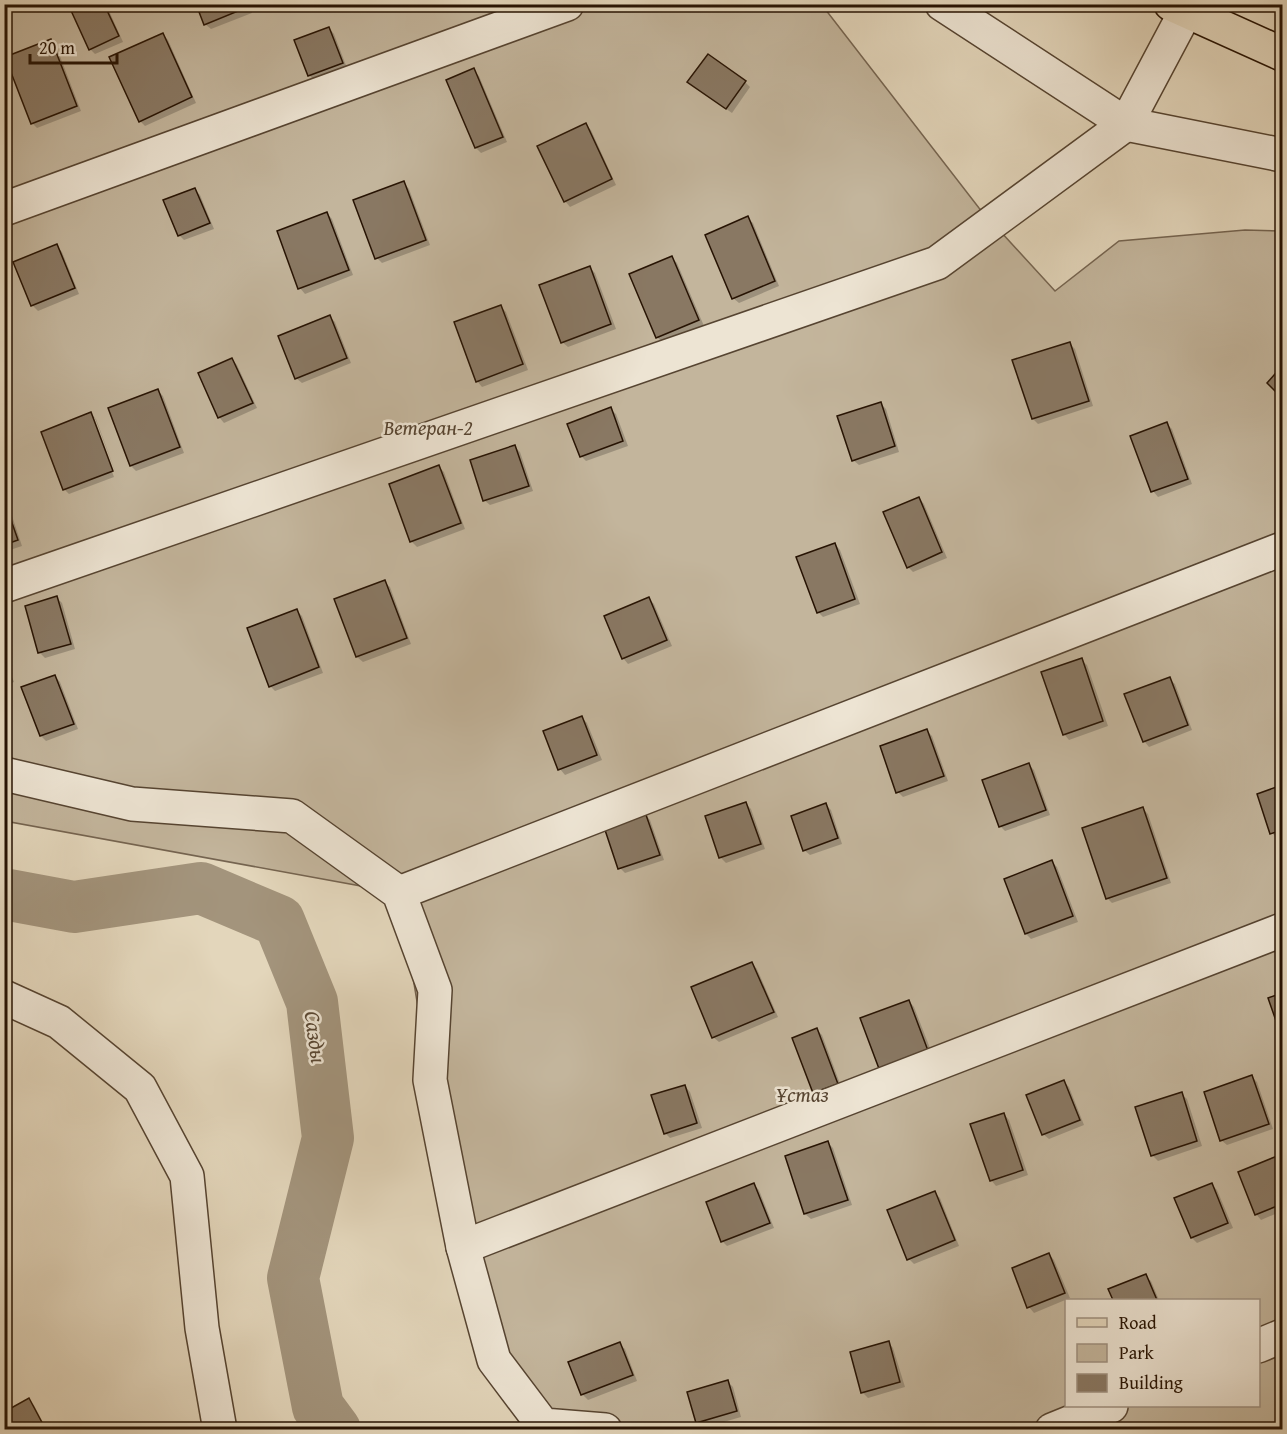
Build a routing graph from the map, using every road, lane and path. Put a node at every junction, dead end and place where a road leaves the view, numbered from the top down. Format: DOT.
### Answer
graph roads {
  1 [pos="567,4"];
  2 [pos="942,4"];
  3 [pos="1179,8"];
  4 [pos="1282,54"];
  5 [pos="1126,124"];
  6 [pos="1282,155"];
  7 [pos="4,209"];
  8 [pos="1282,549"];
  9 [pos="4,586"];
  10 [pos="4,774"];
  11 [pos="399,893"];
  12 [pos="1282,930"];
  13 [pos="4,997"];
  14 [pos="463,1247"];
  15 [pos="1282,1336"];
  16 [pos="1260,1345"];
  17 [pos="1109,1407"];
  18 [pos="220,1430"];
  19 [pos="605,1430"];
  20 [pos="1052,1430"];
  1 -- 7 [label="lane"];
  2 -- 5 [label="lane"];
  3 -- 4 [label="main road"];
  3 -- 5 [label="lane"];
  5 -- 6 [label="lane"];
  5 -- 9 [label="lane"];
  8 -- 11 [label="lane"];
  10 -- 11 [label="lane"];
  11 -- 14 [label="lane"];
  12 -- 14 [label="lane"];
  13 -- 18 [label="lane"];
  14 -- 19 [label="lane"];
  15 -- 16 [label="lane"];
  17 -- 20 [label="lane"];
}
